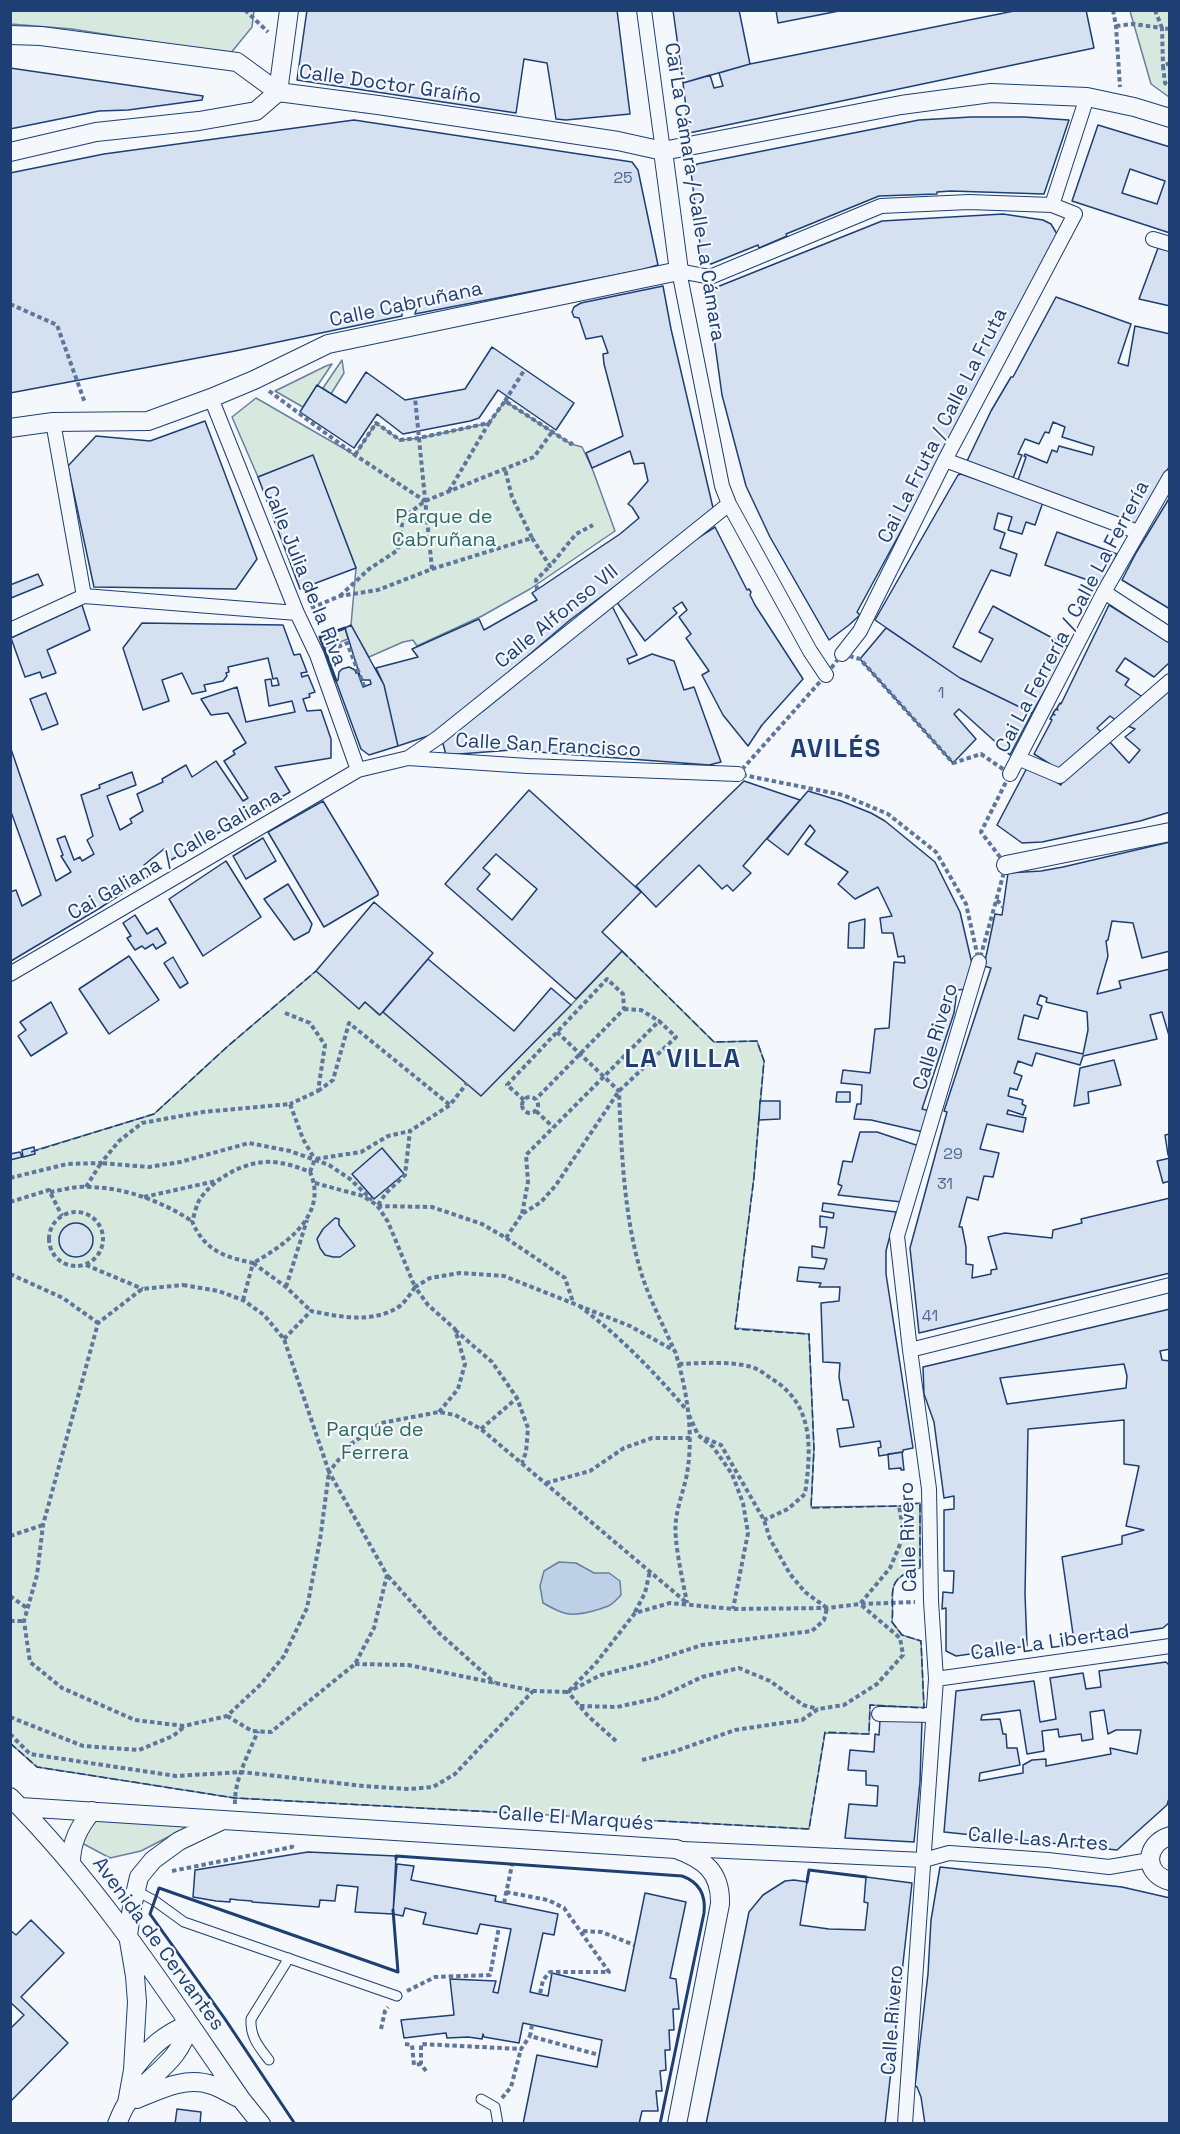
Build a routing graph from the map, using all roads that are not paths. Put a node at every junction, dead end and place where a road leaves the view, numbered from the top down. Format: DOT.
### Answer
graph roads {
  1 [pos="289,10"];
  2 [pos="644,10"];
  3 [pos="10,35"];
  4 [pos="278,92"];
  5 [pos="1087,97"];
  6 [pos="1170,118"];
  7 [pos="663,151"];
  8 [pos="10,152"];
  9 [pos="1052,205"];
  10 [pos="1153,239"];
  11 [pos="1170,244"];
  12 [pos="678,271"];
  13 [pos="211,398"];
  14 [pos="53,422"];
  15 [pos="10,428"];
  16 [pos="945,459"];
  17 [pos="1170,477"];
  18 [pos="729,504"];
  19 [pos="1138,532"];
  20 [pos="1104,592"];
  21 [pos="84,596"];
  22 [pos="297,613"];
  23 [pos="10,630"];
  24 [pos="1170,635"];
  25 [pos="842,654"];
  26 [pos="826,675"];
  27 [pos="1170,681"];
  28 [pos="408,758"];
  29 [pos="1020,759"];
  30 [pos="358,770"];
  31 [pos="738,774"];
  32 [pos="1010,774"];
  33 [pos="1170,832"];
  34 [pos="1006,865"];
  35 [pos="979,962"];
  36 [pos="10,974"];
  37 [pos="1170,1285"];
  38 [pos="910,1350"];
  39 [pos="1170,1646"];
  40 [pos="936,1679"];
  41 [pos="879,1714"];
  42 [pos="933,1715"];
  43 [pos="15,1802"];
  44 [pos="92,1811"];
  45 [pos="230,1819"];
  46 [pos="1170,1836"];
  47 [pos="676,1848"];
  48 [pos="924,1860"];
  49 [pos="1150,1860"];
  50 [pos="71,1863"];
  51 [pos="1170,1881"];
  52 [pos="137,1883"];
  53 [pos="128,1935"];
  54 [pos="289,1958"];
  55 [pos="397,1996"];
  56 [pos="189,2024"];
  57 [pos="269,2060"];
  58 [pos="133,2070"];
  59 [pos="241,2099"];
  60 [pos="482,2099"];
  61 [pos="127,2103"];
  62 [pos="117,2124"];
  63 [pos="261,2124"];
  64 [pos="498,2124"];
  65 [pos="677,2124"];
  66 [pos="905,2124"];
  1 -- 4 [label="street"];
  2 -- 7 [label="street, Cai La Cámara / Calle La Cámara"];
  3 -- 4 [label="street, Calle Doctor Graíño"];
  4 -- 7 [label="street, Calle Doctor Graíño"];
  4 -- 8 [label="street"];
  5 -- 6 [label="street"];
  5 -- 7 [label="street"];
  5 -- 9 [label="street"];
  7 -- 12 [label="street, Cai La Cámara / Calle La Cámara"];
  9 -- 12 [label="street"];
  9 -- 16 [label="street, Cai La Fruta / Calle La Fruta"];
  10 -- 11 [label="street"];
  12 -- 13 [label="street, Calle Cabruñana"];
  12 -- 18 [label="street, Cai La Cámara / Calle La Cámara"];
  13 -- 14 [label="street, Calle Cabruñana"];
  13 -- 22 [label="street, Calle Julia de la Riva"];
  14 -- 15 [label="street, Calle Cabruñana"];
  14 -- 21 [label="street"];
  16 -- 19 [label="street"];
  16 -- 25 [label="street, Cai La Fruta / Calle La Fruta"];
  17 -- 19 [label="street, Cai La Ferrería / Calle La Ferrería"];
  18 -- 26 [label="street, Cai La Cámara / Calle La Cámara"];
  18 -- 28 [label="street, Calle Alfonso VII"];
  19 -- 20 [label="street, Cai La Ferrería / Calle La Ferrería"];
  20 -- 24 [label="street"];
  20 -- 29 [label="street, Cai La Ferrería / Calle La Ferrería"];
  21 -- 22 [label="street"];
  21 -- 23 [label="street"];
  22 -- 30 [label="street, Calle Julia de la Riva"];
  27 -- 29 [label="street"];
  28 -- 30 [label="street, Calle San Francisco"];
  28 -- 31 [label="street, Calle San Francisco"];
  29 -- 32 [label="street, Cai La Ferrería / Calle La Ferrería"];
  30 -- 36 [label="street, Cai Galiana / Calle Galiana"];
  33 -- 34 [label="street"];
  35 -- 38 [label="street, Calle Rivero"];
  37 -- 38 [label="street"];
  38 -- 40 [label="street, Calle Rivero"];
  39 -- 40 [label="street, Calle La Libertad"];
  40 -- 42 [label="street, Calle Rivero"];
  41 -- 42 [label="street"];
  42 -- 48 [label="street, Calle Rivero"];
  43 -- 44 [label="street, Calle El Marqués"];
  43 -- 50 [label="street, Avenida de Cervantes"];
  44 -- 45 [label="street, Calle El Marqués"];
  44 -- 50 [label="street"];
  45 -- 47 [label="street, Calle El Marqués"];
  45 -- 52 [label="street, Calle El Marqués"];
  46 -- 49 [label="street"];
  47 -- 48 [label="street, Calle El Marqués"];
  47 -- 65 [label="street"];
  48 -- 49 [label="street, Calle Las Artes"];
  48 -- 66 [label="street, Calle Rivero"];
  49 -- 51 [label="street"];
  50 -- 53 [label="street, Avenida de Cervantes"];
  52 -- 53 [label="street"];
  52 -- 54 [label="lane"];
  53 -- 56 [label="street, Avenida de Cervantes"];
  53 -- 58 [label="street"];
  54 -- 55 [label="lane"];
  54 -- 57 [label="lane"];
  56 -- 58 [label="street"];
  56 -- 59 [label="street, Avenida de Cervantes"];
  56 -- 61 [label="street"];
  58 -- 61 [label="street"];
  59 -- 61 [label="street"];
  59 -- 63 [label="street, Avenida de Cervantes"];
  60 -- 64 [label="lane"];
  61 -- 62 [label="street"];
}
